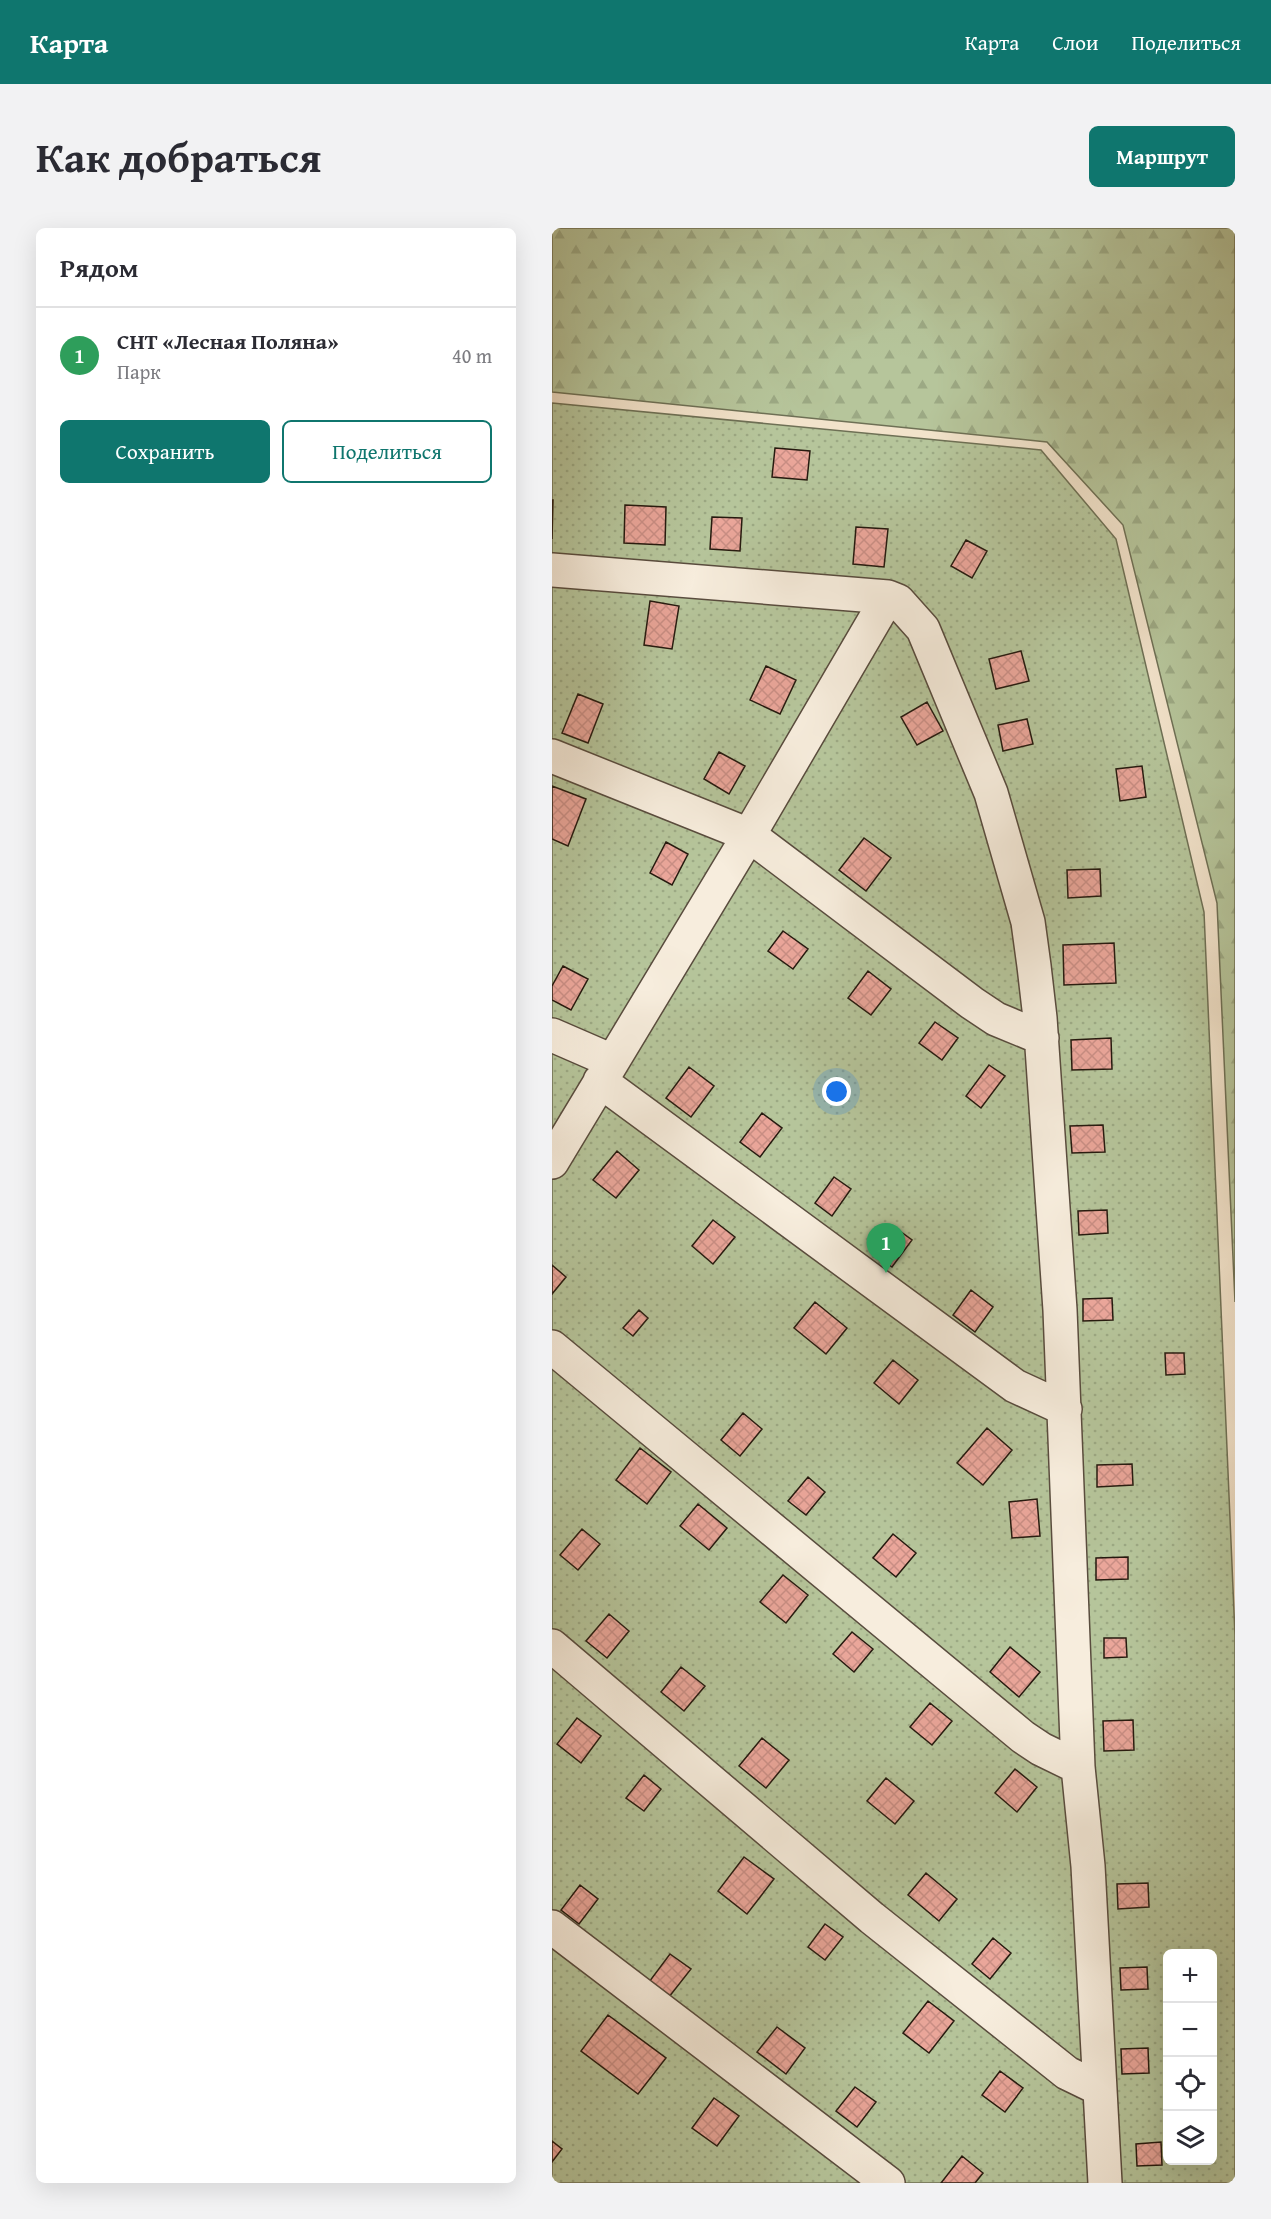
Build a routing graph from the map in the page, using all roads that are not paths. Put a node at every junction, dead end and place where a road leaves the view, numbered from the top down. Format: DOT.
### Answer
graph roads {
  1 [pos="552,570"];
  2 [pos="888,597"];
  3 [pos="552,756"];
  4 [pos="749,835"];
  5 [pos="552,1035"];
  6 [pos="1042,1038"];
  7 [pos="606,1071"];
  8 [pos="552,1162"];
  9 [pos="552,1347"];
  10 [pos="1065,1409"];
  11 [pos="552,1646"];
  12 [pos="1078,1767"];
  13 [pos="552,1927"];
  14 [pos="1100,2089"];
  15 [pos="888,2183"];
  16 [pos="1105,2183"];
  1 -- 2 [label="street"];
  2 -- 4 [label="street"];
  2 -- 6 [label="street"];
  3 -- 4 [label="street"];
  4 -- 6 [label="street"];
  4 -- 7 [label="street"];
  5 -- 7 [label="street"];
  6 -- 10 [label="street"];
  7 -- 8 [label="street"];
  7 -- 10 [label="street"];
  9 -- 12 [label="street"];
  10 -- 12 [label="street"];
  11 -- 14 [label="street"];
  12 -- 14 [label="street"];
  13 -- 15 [label="street"];
  14 -- 16 [label="street"];
}
